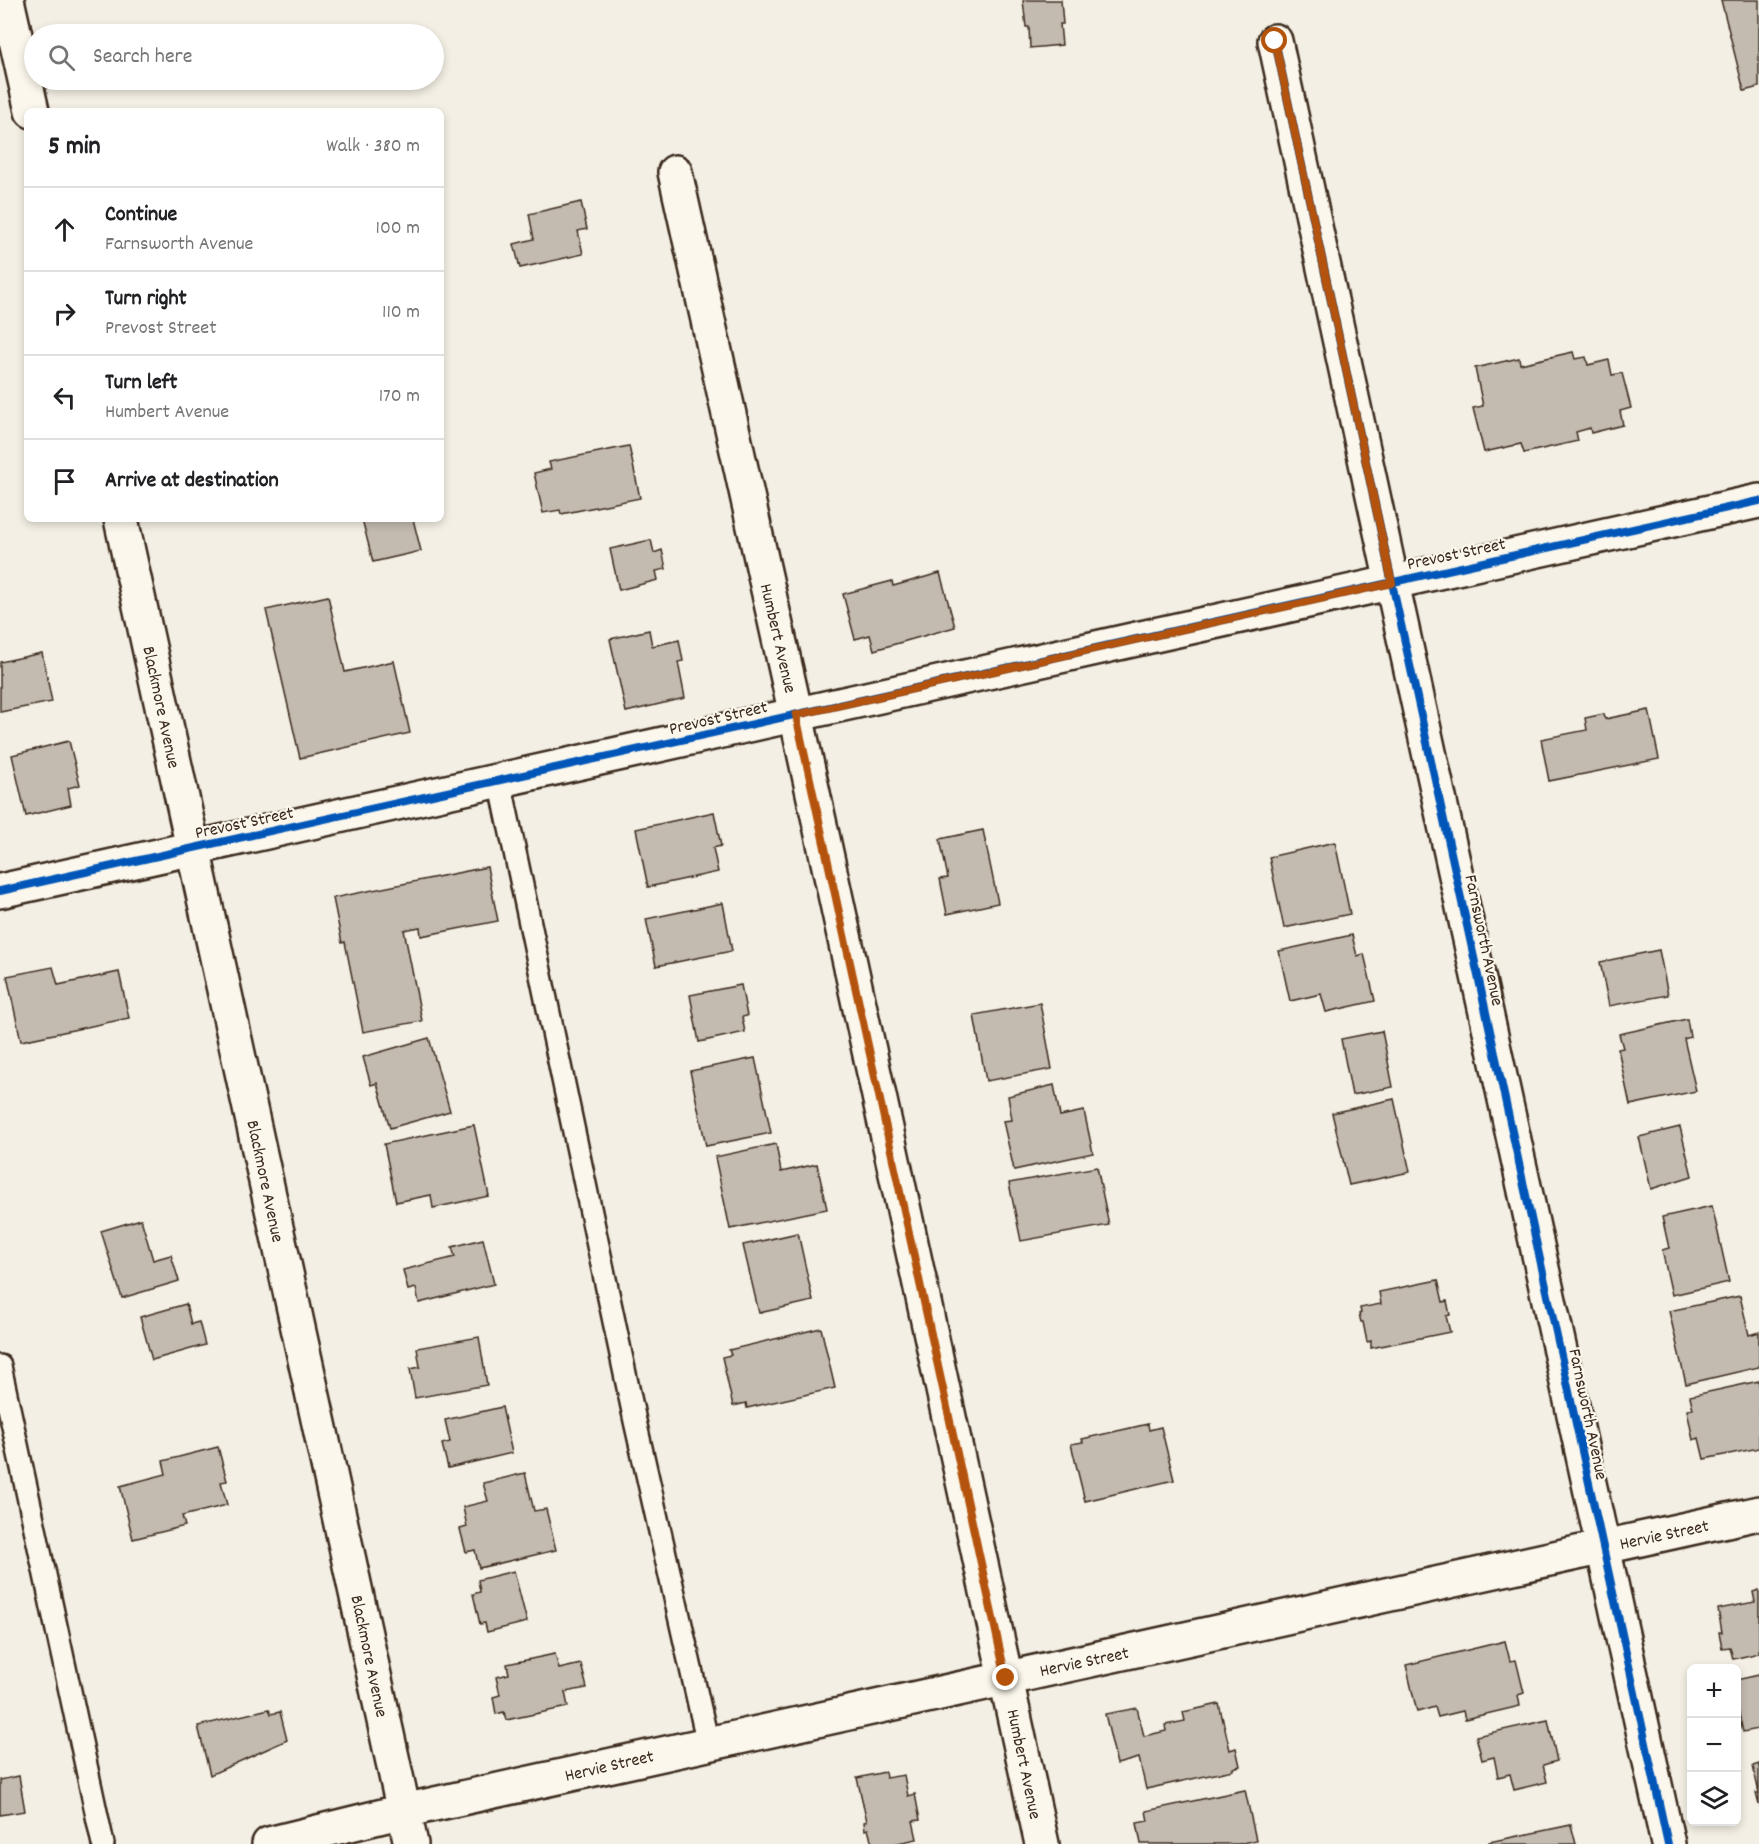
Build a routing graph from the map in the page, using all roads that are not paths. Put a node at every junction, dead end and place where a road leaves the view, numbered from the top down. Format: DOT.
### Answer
graph roads {
  1 [pos="7,0"];
  2 [pos="1275,41"];
  3 [pos="24,75"];
  4 [pos="27,90"];
  5 [pos="31,108"];
  6 [pos="675,172"];
  7 [pos="1759,501"];
  8 [pos="122,522"];
  9 [pos="1392,583"];
  10 [pos="796,715"];
  11 [pos="500,781"];
  12 [pos="193,848"];
  13 [pos="0,891"];
  14 [pos="0,1366"];
  15 [pos="1759,1513"];
  16 [pos="1603,1547"];
  17 [pos="1006,1678"];
  18 [pos="708,1744"];
  19 [pos="404,1811"];
  20 [pos="103,1844"];
  21 [pos="269,1844"];
  22 [pos="411,1844"];
  23 [pos="1042,1844"];
  24 [pos="1668,1844"];
  1 -- 3 [label="street"];
  2 -- 9 [label="street, Farnsworth Avenue"];
  4 -- 5 [label="street"];
  6 -- 10 [label="street, Humbert Avenue"];
  7 -- 9 [label="street, Prevost Street"];
  8 -- 12 [label="street, Blackmore Avenue"];
  9 -- 10 [label="street, Prevost Street"];
  9 -- 16 [label="street, Farnsworth Avenue"];
  10 -- 11 [label="street, Prevost Street"];
  10 -- 17 [label="street, Humbert Avenue"];
  11 -- 12 [label="street, Prevost Street"];
  11 -- 18 [label="lane"];
  12 -- 13 [label="street, Prevost Street"];
  12 -- 19 [label="street, Blackmore Avenue"];
  14 -- 20 [label="lane"];
  15 -- 16 [label="street, Hervie Street"];
  16 -- 17 [label="street, Hervie Street"];
  16 -- 24 [label="street, Farnsworth Avenue"];
  17 -- 18 [label="street, Hervie Street"];
  17 -- 23 [label="street, Humbert Avenue"];
  18 -- 19 [label="street, Hervie Street"];
  19 -- 21 [label="street, Hervie Street"];
  19 -- 22 [label="street, Blackmore Avenue"];
}
